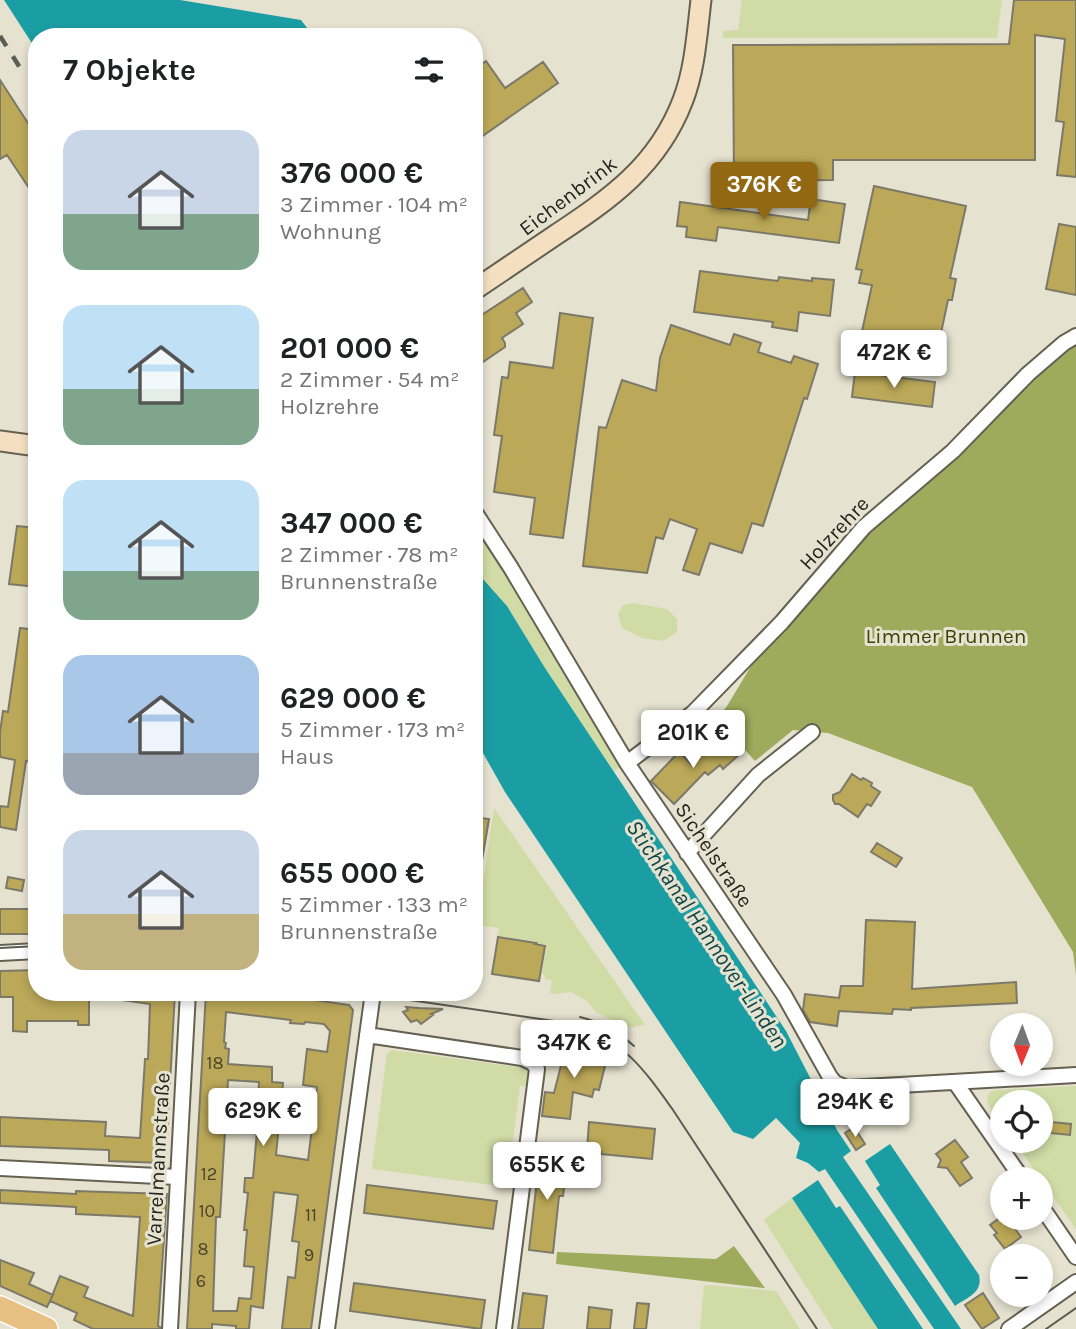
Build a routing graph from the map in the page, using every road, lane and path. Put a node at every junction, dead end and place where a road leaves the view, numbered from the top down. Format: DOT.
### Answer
graph roads {
  1 [pos="701,0"];
  2 [pos="483,284"];
  3 [pos="1076,336"];
  4 [pos="0,441"];
  5 [pos="28,445"];
  6 [pos="483,525"];
  7 [pos="812,732"];
  8 [pos="627,763"];
  9 [pos="687,853"];
  10 [pos="28,951"];
  11 [pos="0,953"];
  12 [pos="187,1001"];
  13 [pos="372,1001"];
  14 [pos="367,1035"];
  15 [pos="1076,1075"];
  16 [pos="955,1082"];
  17 [pos="1014,1167"];
  18 [pos="0,1168"];
  19 [pos="177,1177"];
  20 [pos="1053,1223"];
  21 [pos="1076,1257"];
  22 [pos="1076,1282"];
  23 [pos="0,1308"];
  24 [pos="46,1329"];
  25 [pos="170,1329"];
  26 [pos="327,1329"];
  27 [pos="504,1329"];
  28 [pos="1009,1329"];
  1 -- 2 [label="main road, Eichenbrink"];
  3 -- 8 [label="street, Holzrehre"];
  4 -- 5 [label="main road"];
  6 -- 8 [label="street, Sichelstraße"];
  7 -- 9 [label="street"];
  8 -- 9 [label="street, Sichelstraße"];
  9 -- 16 [label="street, Sichelstraße"];
  10 -- 11 [label="street"];
  12 -- 19 [label="street, Varrelmannstraße"];
  13 -- 14 [label="street"];
  14 -- 26 [label="street"];
  14 -- 27 [label="street"];
  15 -- 16 [label="street, Sichelstraße"];
  16 -- 17 [label="street"];
  18 -- 19 [label="street"];
  19 -- 25 [label="street, Varrelmannstraße"];
  20 -- 21 [label="street"];
  22 -- 28 [label="street"];
  23 -- 24 [label="main road"];
}
